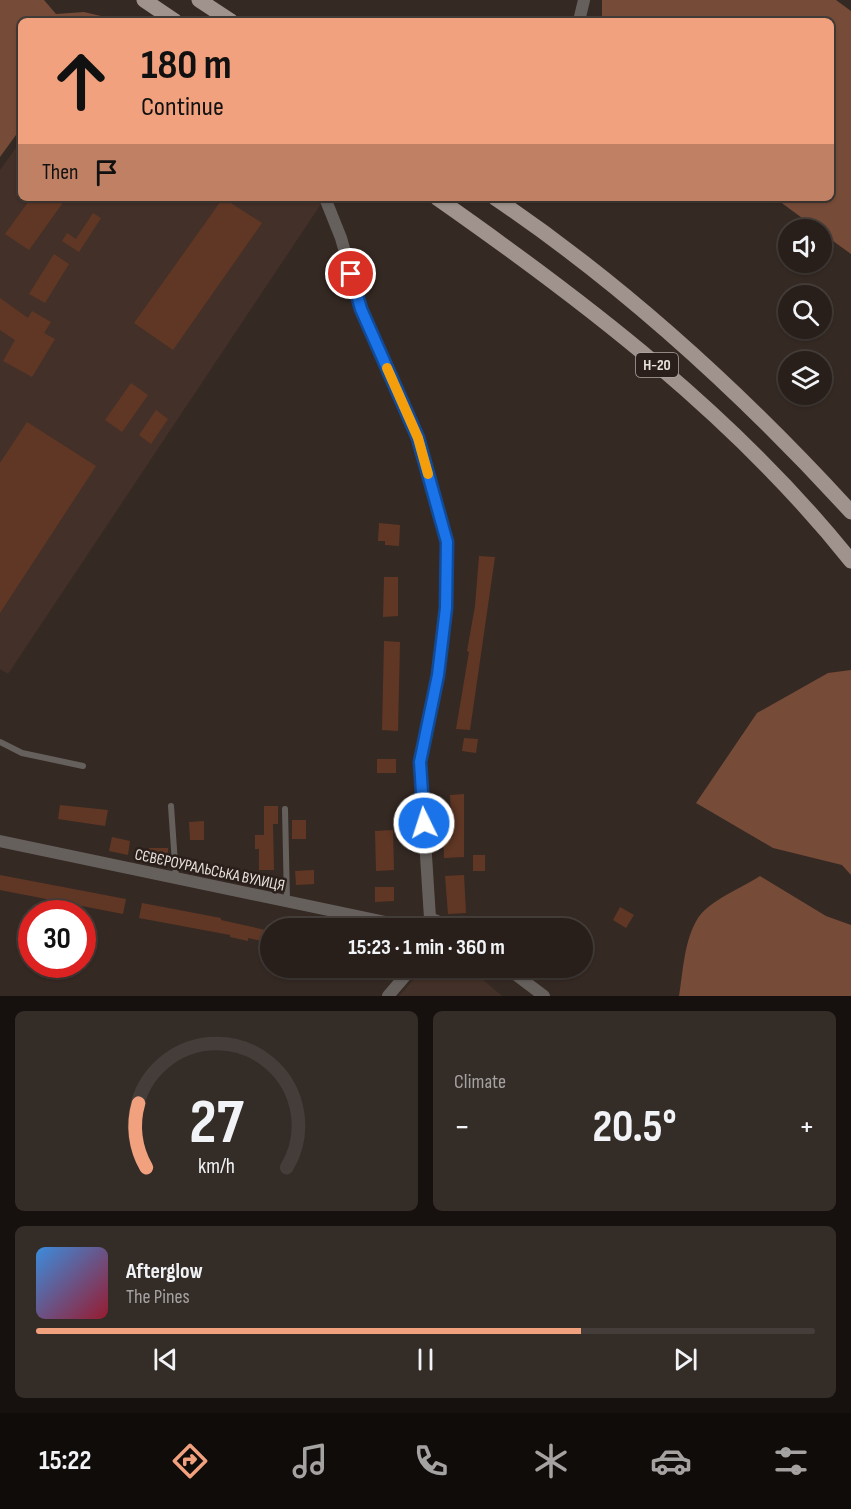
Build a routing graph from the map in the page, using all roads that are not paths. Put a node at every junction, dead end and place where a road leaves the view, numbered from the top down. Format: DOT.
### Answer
graph roads {
  1 [pos="144,0"];
  2 [pos="199,0"];
  3 [pos="584,0"];
  4 [pos="171,18"];
  5 [pos="226,18"];
  6 [pos="580,18"];
  7 [pos="326,201"];
  8 [pos="441,201"];
  9 [pos="499,201"];
  10 [pos="851,512"];
  11 [pos="851,561"];
  12 [pos="0,742"];
  13 [pos="83,766"];
  14 [pos="171,806"];
  15 [pos="285,809"];
  16 [pos="0,841"];
  17 [pos="176,878"];
  18 [pos="288,902"];
  19 [pos="366,918"];
  20 [pos="429,918"];
  21 [pos="403,978"];
  22 [pos="520,978"];
  23 [pos="388,996"];
  24 [pos="544,996"];
  1 -- 4 [label="main road"];
  2 -- 5 [label="main road"];
  3 -- 6 [label="street"];
  7 -- 20 [label="street"];
  8 -- 11 [label="main road, Н-20"];
  9 -- 10 [label="main road, Н-20"];
  12 -- 13 [label="lane"];
  14 -- 17 [label="lane"];
  15 -- 18 [label="lane"];
  16 -- 17 [label="street, СЄВЄРОУРАЛЬСЬКА ВУЛИЦЯ"];
  17 -- 18 [label="street, СЄВЄРОУРАЛЬСЬКА ВУЛИЦЯ"];
  18 -- 19 [label="street, СЄВЄРОУРАЛЬСЬКА ВУЛИЦЯ"];
  21 -- 23 [label="street"];
  22 -- 24 [label="street"];
}
